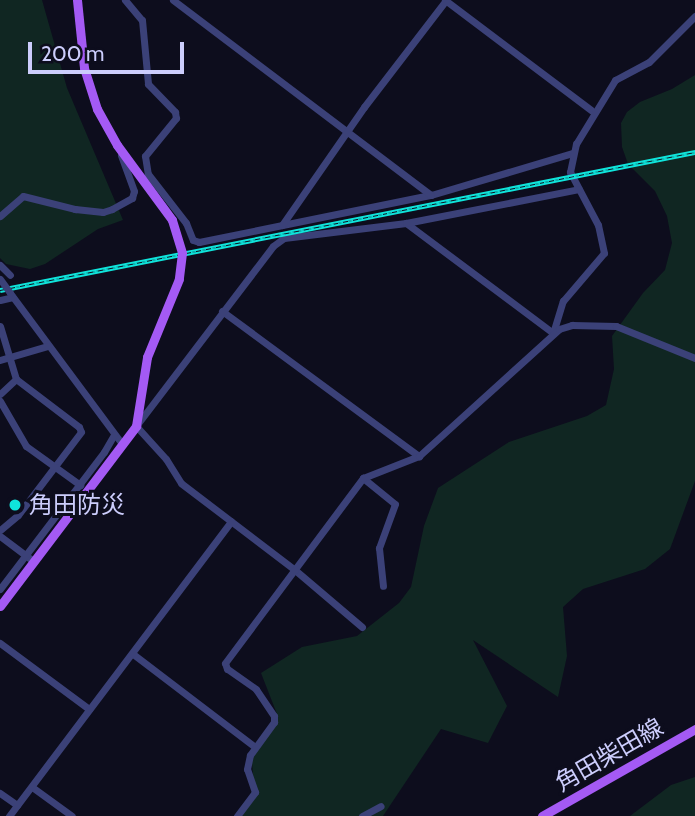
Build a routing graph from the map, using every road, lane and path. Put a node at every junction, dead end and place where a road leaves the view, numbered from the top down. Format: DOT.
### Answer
graph roads {
  1 [pos="77,0"];
  2 [pos="125,0"];
  3 [pos="173,0"];
  4 [pos="446,0"];
  5 [pos="695,16"];
  6 [pos="591,110"];
  7 [pos="349,132"];
  8 [pos="117,145"];
  9 [pos="573,153"];
  10 [pos="579,189"];
  11 [pos="431,195"];
  12 [pos="0,216"];
  13 [pos="406,223"];
  14 [pos="282,225"];
  15 [pos="0,265"];
  16 [pos="10,275"];
  17 [pos="0,279"];
  18 [pos="12,295"];
  19 [pos="0,300"];
  20 [pos="222,311"];
  21 [pos="0,326"];
  22 [pos="553,333"];
  23 [pos="48,346"];
  24 [pos="10,358"];
  25 [pos="695,358"];
  26 [pos="0,360"];
  27 [pos="16,379"];
  28 [pos="0,394"];
  29 [pos="0,401"];
  30 [pos="2,411"];
  31 [pos="136,426"];
  32 [pos="119,440"];
  33 [pos="419,456"];
  34 [pos="55,466"];
  35 [pos="363,478"];
  36 [pos="80,485"];
  37 [pos="231,521"];
  38 [pos="0,533"];
  39 [pos="30,559"];
  40 [pos="295,570"];
  41 [pos="383,586"];
  42 [pos="0,589"];
  43 [pos="0,606"];
  44 [pos="362,627"];
  45 [pos="0,643"];
  46 [pos="133,654"];
  47 [pos="89,709"];
  48 [pos="695,729"];
  49 [pos="255,747"];
  50 [pos="32,786"];
  51 [pos="0,793"];
  52 [pos="17,805"];
  53 [pos="381,806"];
  54 [pos="9,816"];
  55 [pos="72,816"];
  56 [pos="237,816"];
  57 [pos="362,816"];
  58 [pos="542,816"];
  1 -- 8 [label="main road"];
  2 -- 14 [label="street"];
  3 -- 7 [label="street"];
  4 -- 6 [label="street"];
  4 -- 7 [label="street"];
  5 -- 9 [label="street"];
  7 -- 11 [label="street"];
  7 -- 14 [label="street"];
  8 -- 12 [label="street"];
  8 -- 31 [label="main road, bridge"];
  9 -- 10 [label="street"];
  9 -- 11 [label="street"];
  10 -- 13 [label="street"];
  10 -- 22 [label="street"];
  11 -- 14 [label="street"];
  13 -- 20 [label="street"];
  13 -- 22 [label="street"];
  15 -- 16 [label="street"];
  17 -- 18 [label="street, bridge"];
  18 -- 19 [label="street"];
  18 -- 23 [label="street"];
  20 -- 31 [label="street"];
  20 -- 33 [label="street"];
  21 -- 24 [label="street"];
  22 -- 25 [label="street"];
  22 -- 33 [label="street"];
  23 -- 24 [label="street"];
  23 -- 32 [label="street"];
  24 -- 26 [label="street"];
  24 -- 27 [label="street"];
  27 -- 28 [label="street"];
  27 -- 34 [label="street"];
  29 -- 30 [label="street"];
  30 -- 34 [label="street"];
  31 -- 32 [label="main road"];
  31 -- 37 [label="street"];
  32 -- 36 [label="street"];
  32 -- 39 [label="main road"];
  33 -- 35 [label="street"];
  34 -- 36 [label="street"];
  34 -- 38 [label="street"];
  35 -- 40 [label="street"];
  35 -- 41 [label="street"];
  36 -- 39 [label="street"];
  37 -- 40 [label="street"];
  37 -- 46 [label="street"];
  38 -- 39 [label="street"];
  39 -- 42 [label="street"];
  39 -- 43 [label="main road"];
  40 -- 44 [label="street"];
  40 -- 49 [label="street"];
  45 -- 47 [label="street"];
  46 -- 47 [label="street"];
  46 -- 49 [label="street"];
  47 -- 50 [label="street"];
  48 -- 58 [label="main road, 角田柴田線"];
  49 -- 56 [label="street"];
  50 -- 52 [label="street"];
  50 -- 55 [label="street"];
  51 -- 52 [label="street"];
  52 -- 54 [label="street"];
  53 -- 57 [label="street"];
}
